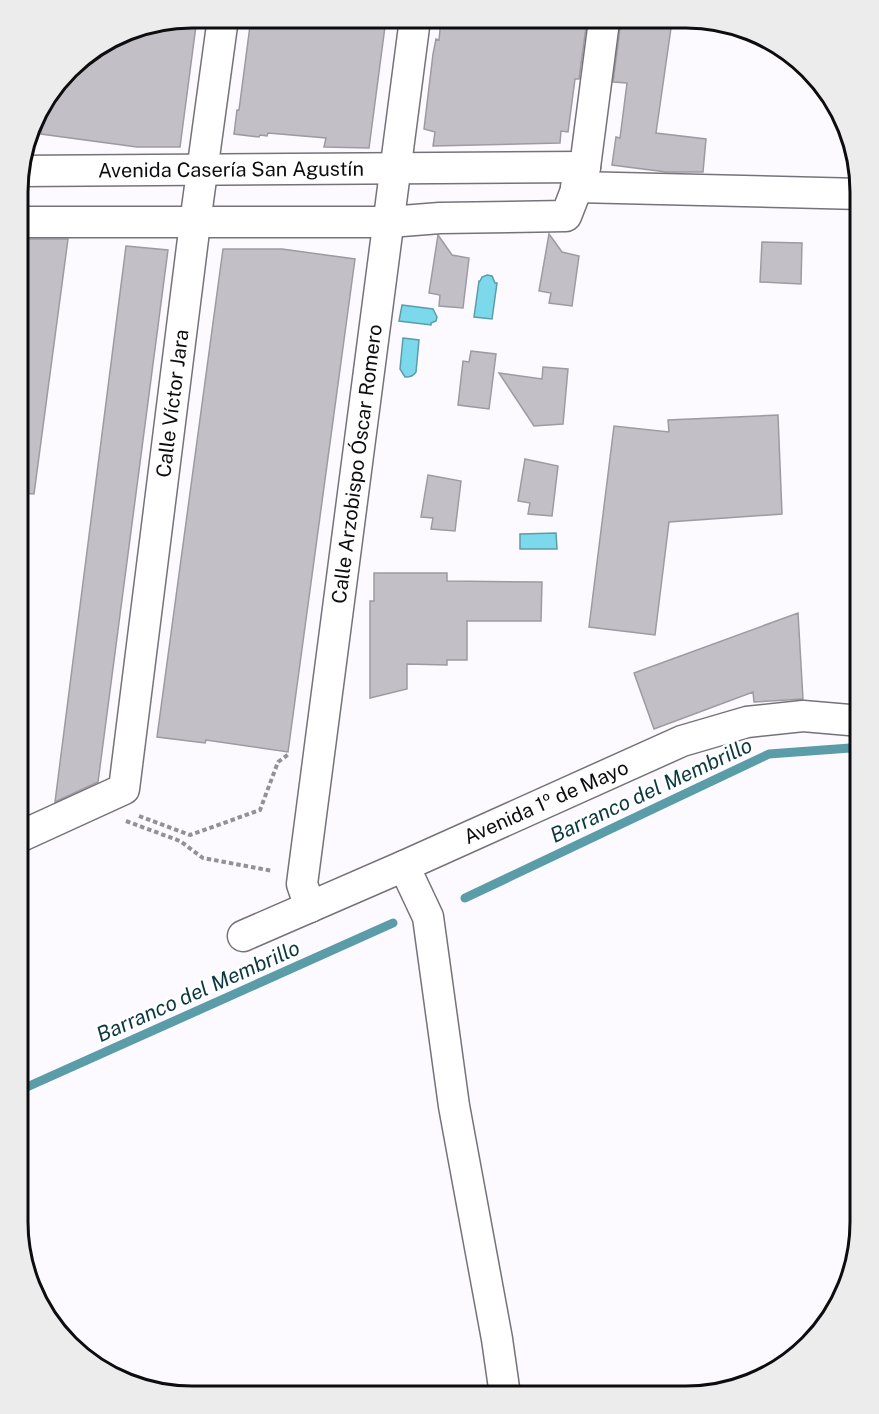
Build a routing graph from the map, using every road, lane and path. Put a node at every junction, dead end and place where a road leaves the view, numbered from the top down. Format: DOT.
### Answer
graph roads {
  1 [pos="222,29"];
  2 [pos="414,29"];
  3 [pos="603,29"];
  4 [pos="442,168"];
  5 [pos="203,169"];
  6 [pos="396,169"];
  7 [pos="30,171"];
  8 [pos="580,177"];
  9 [pos="850,193"];
  10 [pos="440,219"];
  11 [pos="29,222"];
  12 [pos="389,222"];
  13 [pos="195,223"];
  14 [pos="850,720"];
  15 [pos="321,737"];
  16 [pos="119,802"];
  17 [pos="29,834"];
  18 [pos="404,866"];
  19 [pos="277,872"];
  20 [pos="310,907"];
  21 [pos="243,936"];
  22 [pos="504,1386"];
  1 -- 5 [label="street, Calle Víctor Jara"];
  2 -- 6 [label="street, Calle Arzobispo Óscar Romero"];
  3 -- 8 [label="street"];
  4 -- 6 [label="street, Avenida Casería San Agustín"];
  4 -- 8 [label="street, Avenida Casería San Agustín"];
  4 -- 10 [label="street"];
  5 -- 6 [label="street, Avenida Casería San Agustín"];
  5 -- 7 [label="street, Avenida Casería San Agustín"];
  5 -- 13 [label="street, Calle Víctor Jara"];
  6 -- 12 [label="street, Calle Arzobispo Óscar Romero"];
  8 -- 9 [label="street, Avenida Casería San Agustín"];
  8 -- 10 [label="street"];
  10 -- 12 [label="street"];
  11 -- 13 [label="street"];
  12 -- 13 [label="street"];
  12 -- 15 [label="street, Calle Arzobispo Óscar Romero"];
  13 -- 16 [label="street, Calle Víctor Jara"];
  14 -- 18 [label="street, Avenida 1º de Mayo"];
  15 -- 16 [label="path"];
  15 -- 20 [label="street, Calle Arzobispo Óscar Romero"];
  16 -- 17 [label="street"];
  16 -- 19 [label="path"];
  18 -- 20 [label="street, Avenida 1º de Mayo"];
  18 -- 22 [label="street"];
  20 -- 21 [label="street, Avenida 1º de Mayo"];
}
